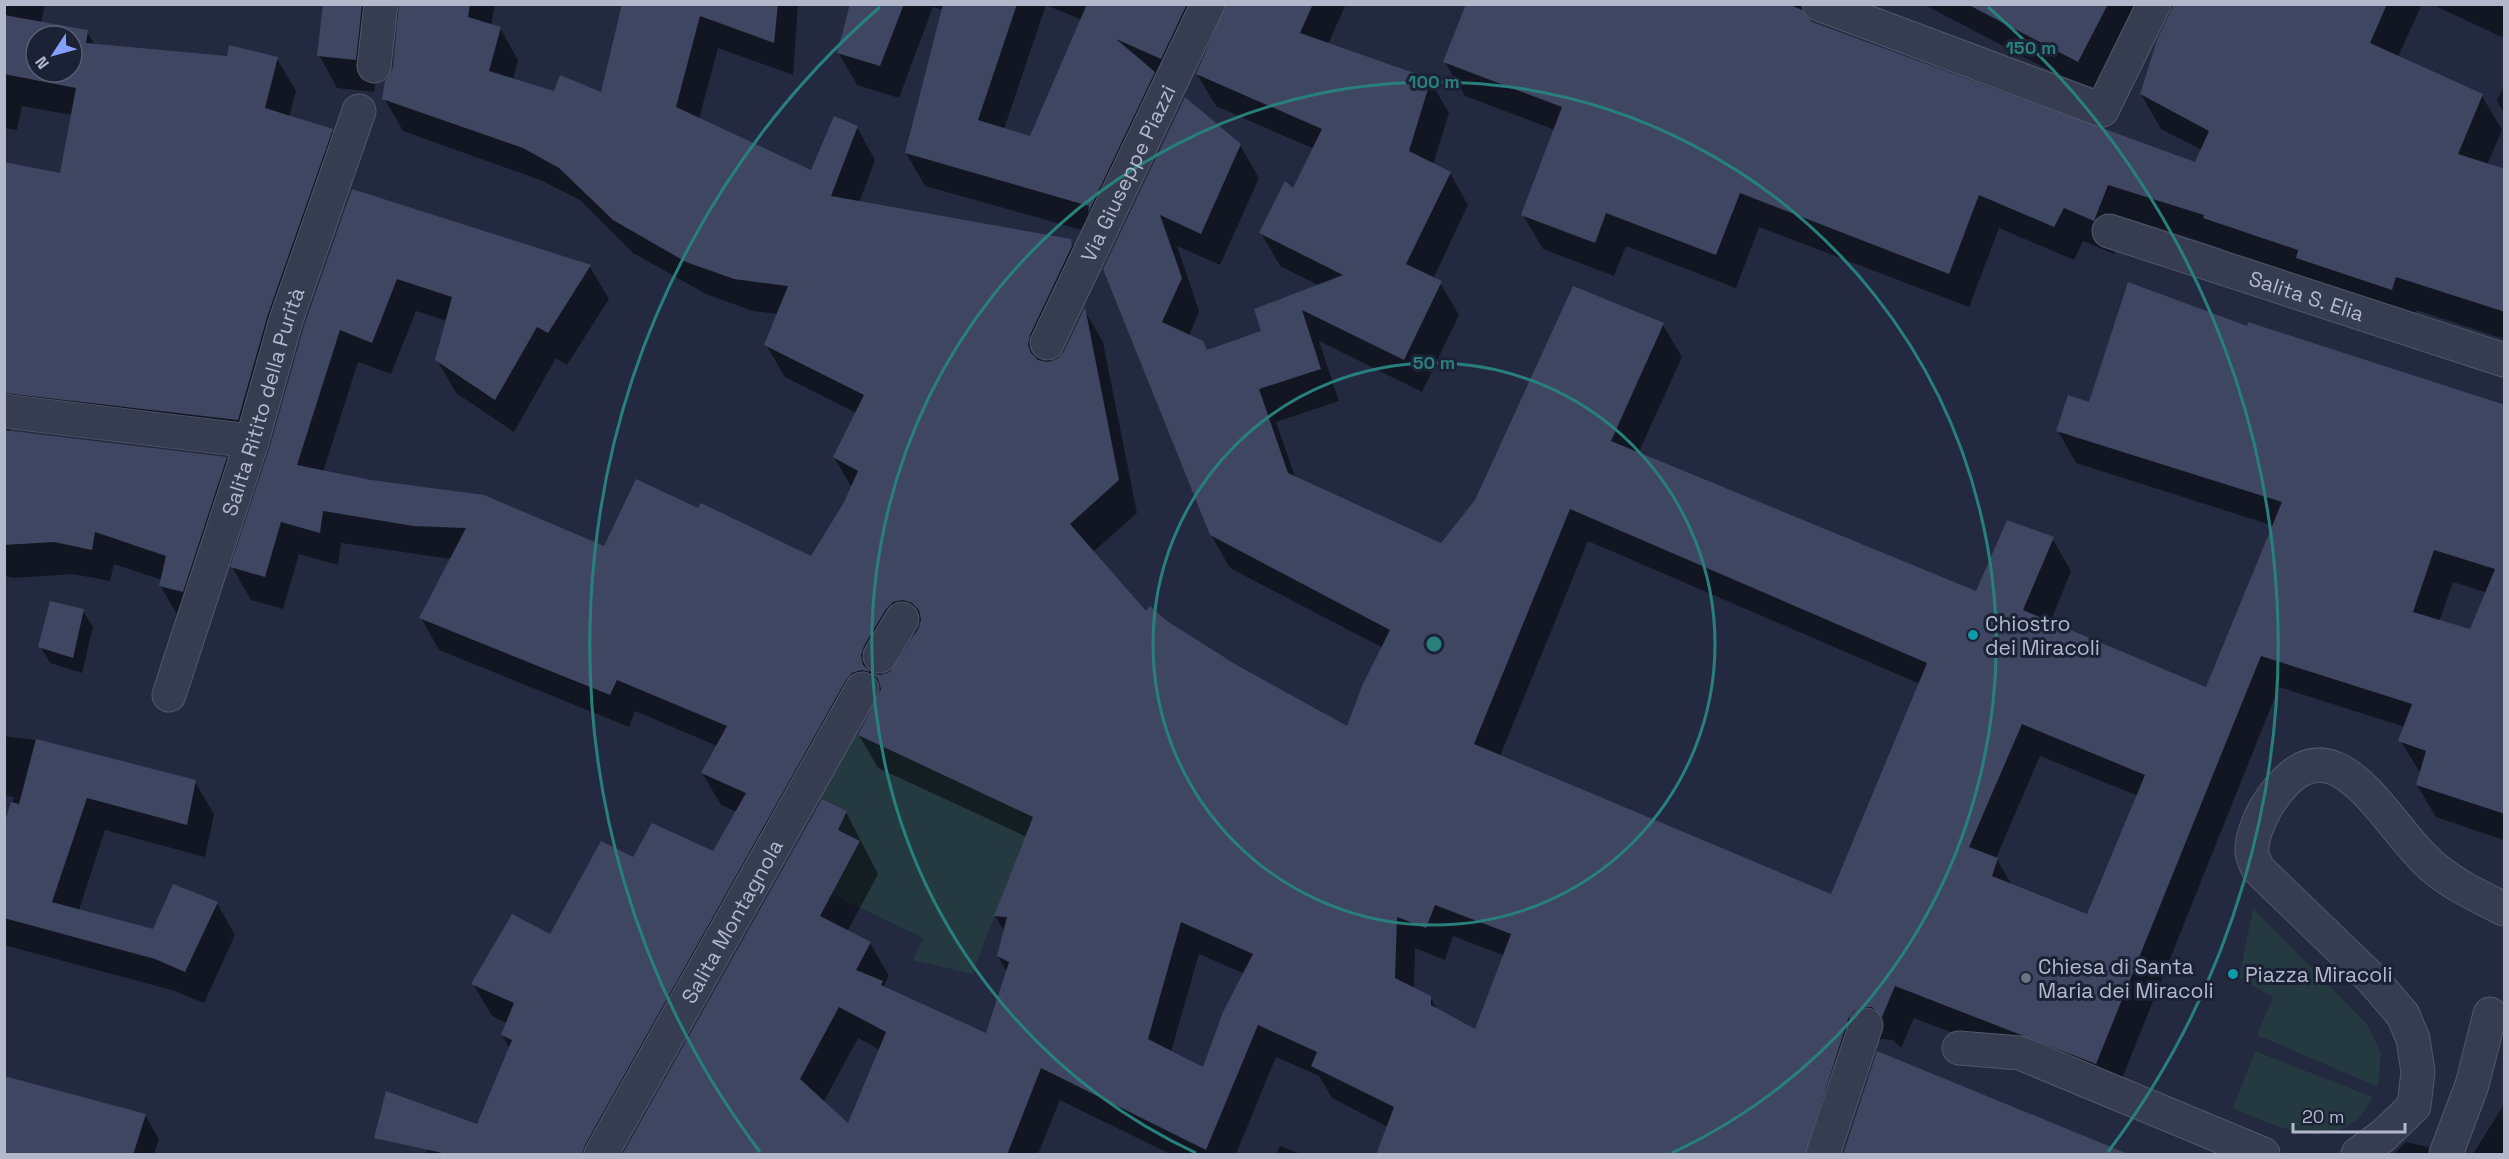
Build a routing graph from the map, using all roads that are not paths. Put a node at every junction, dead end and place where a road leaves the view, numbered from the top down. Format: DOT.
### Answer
graph roads {
  1 [pos="381,4"];
  2 [pos="1208,4"];
  3 [pos="1819,4"];
  4 [pos="2154,4"];
  5 [pos="374,66"];
  6 [pos="359,111"];
  7 [pos="2109,231"];
  8 [pos="1047,343"];
  9 [pos="2505,360"];
  10 [pos="4,411"];
  11 [pos="252,441"];
  12 [pos="902,620"];
  13 [pos="880,656"];
  14 [pos="862,689"];
  15 [pos="169,695"];
  16 [pos="2505,909"];
  17 [pos="2490,1014"];
  18 [pos="1866,1026"];
  19 [pos="1959,1048"];
  20 [pos="2414,1102"];
  21 [pos="2461,1115"];
  22 [pos="601,1155"];
  23 [pos="1823,1155"];
  24 [pos="2263,1155"];
  25 [pos="2358,1155"];
  26 [pos="2446,1155"];
  1 -- 5 [label="street"];
  2 -- 8 [label="street, Via Giuseppe Piazzi"];
  3 -- 4 [label="street"];
  6 -- 11 [label="street, Salita Ritito della Purità"];
  7 -- 9 [label="street, Salita S. Elia"];
  10 -- 11 [label="street"];
  11 -- 15 [label="street, Salita Ritito della Purità"];
  12 -- 13 [label="street"];
  14 -- 22 [label="street, Salita Montagnola"];
  16 -- 20 [label="street"];
  17 -- 21 [label="street"];
  18 -- 23 [label="street"];
  19 -- 24 [label="street"];
  20 -- 21 [label="street"];
  20 -- 25 [label="street"];
  21 -- 26 [label="street"];
}
